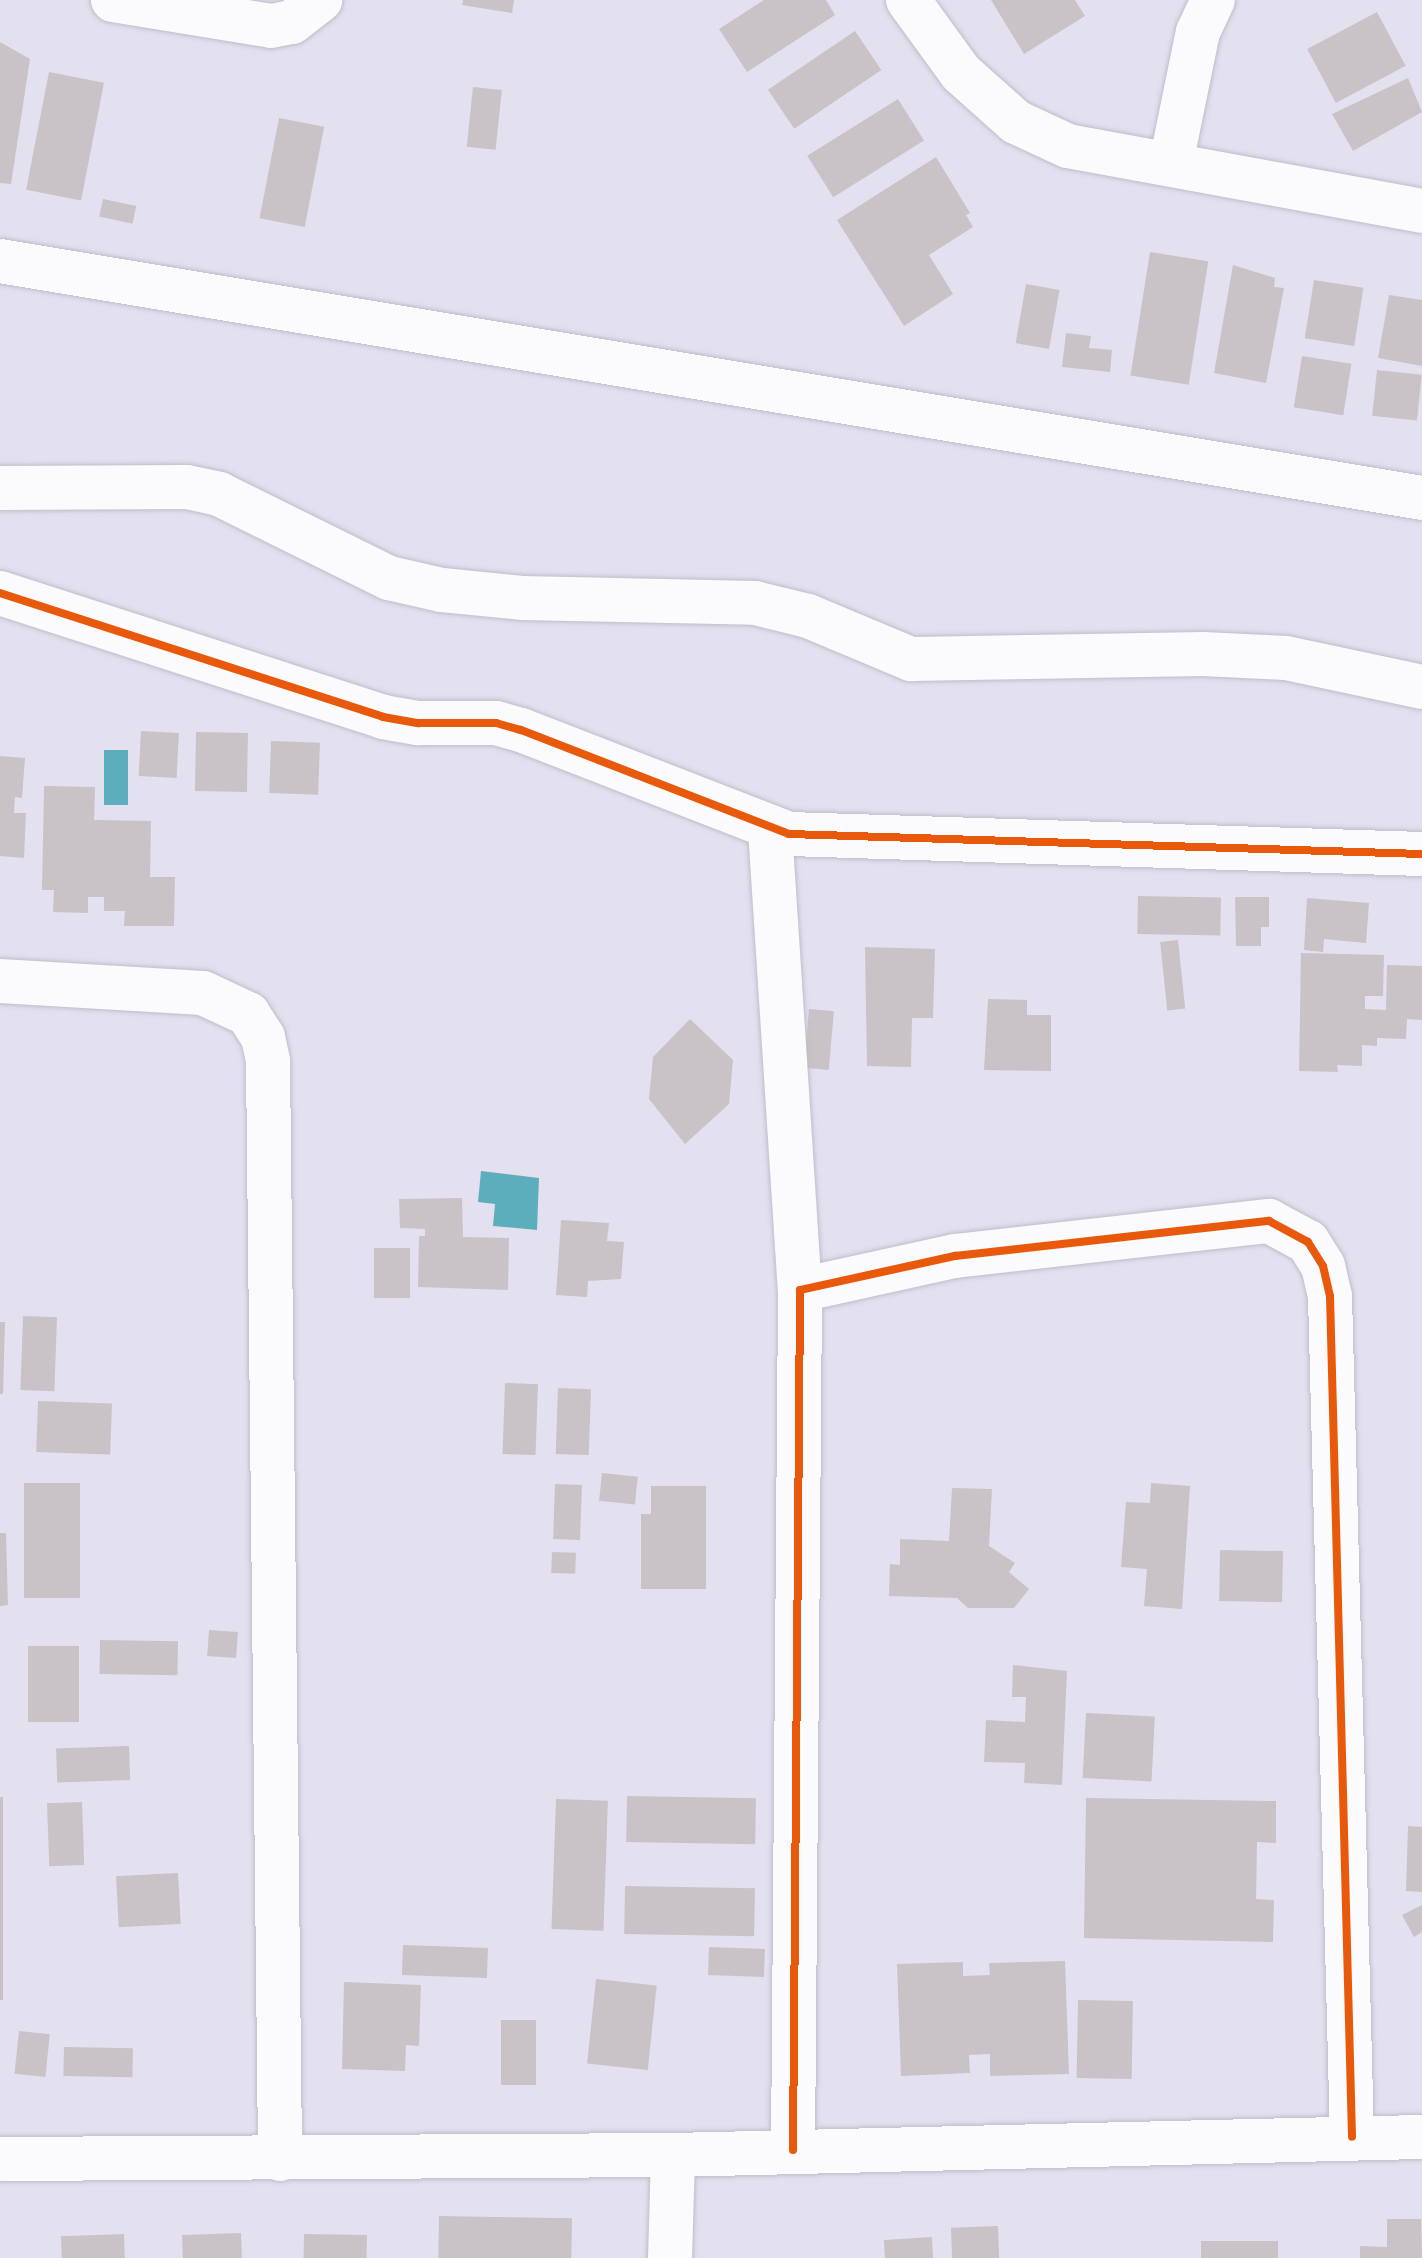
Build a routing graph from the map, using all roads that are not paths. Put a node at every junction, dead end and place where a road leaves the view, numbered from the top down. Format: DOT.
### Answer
graph roads {
  1 [pos="113,0"];
  2 [pos="320,0"];
  3 [pos="908,0"];
  4 [pos="1213,0"];
  5 [pos="1171,163"];
  6 [pos="1422,211"];
  7 [pos="0,261"];
  8 [pos="0,488"];
  9 [pos="1422,498"];
  10 [pos="0,593"];
  11 [pos="1422,687"];
  12 [pos="770,829"];
  13 [pos="1422,854"];
  14 [pos="0,981"];
  15 [pos="800,1290"];
  16 [pos="1352,2137"];
  17 [pos="1422,2137"];
  18 [pos="793,2150"];
  19 [pos="673,2155"];
  20 [pos="0,2159"];
  21 [pos="280,2159"];
  22 [pos="670,2258"];
  1 -- 2 [label="street"];
  3 -- 5 [label="street"];
  4 -- 5 [label="street"];
  5 -- 6 [label="street"];
  7 -- 9 [label="street"];
  8 -- 11 [label="street"];
  10 -- 12 [label="street"];
  12 -- 13 [label="street"];
  12 -- 15 [label="street"];
  14 -- 21 [label="street"];
  15 -- 16 [label="street"];
  15 -- 18 [label="street"];
  16 -- 17 [label="street"];
  16 -- 18 [label="street"];
  18 -- 19 [label="street"];
  19 -- 21 [label="street"];
  19 -- 22 [label="street"];
  20 -- 21 [label="street"];
}
